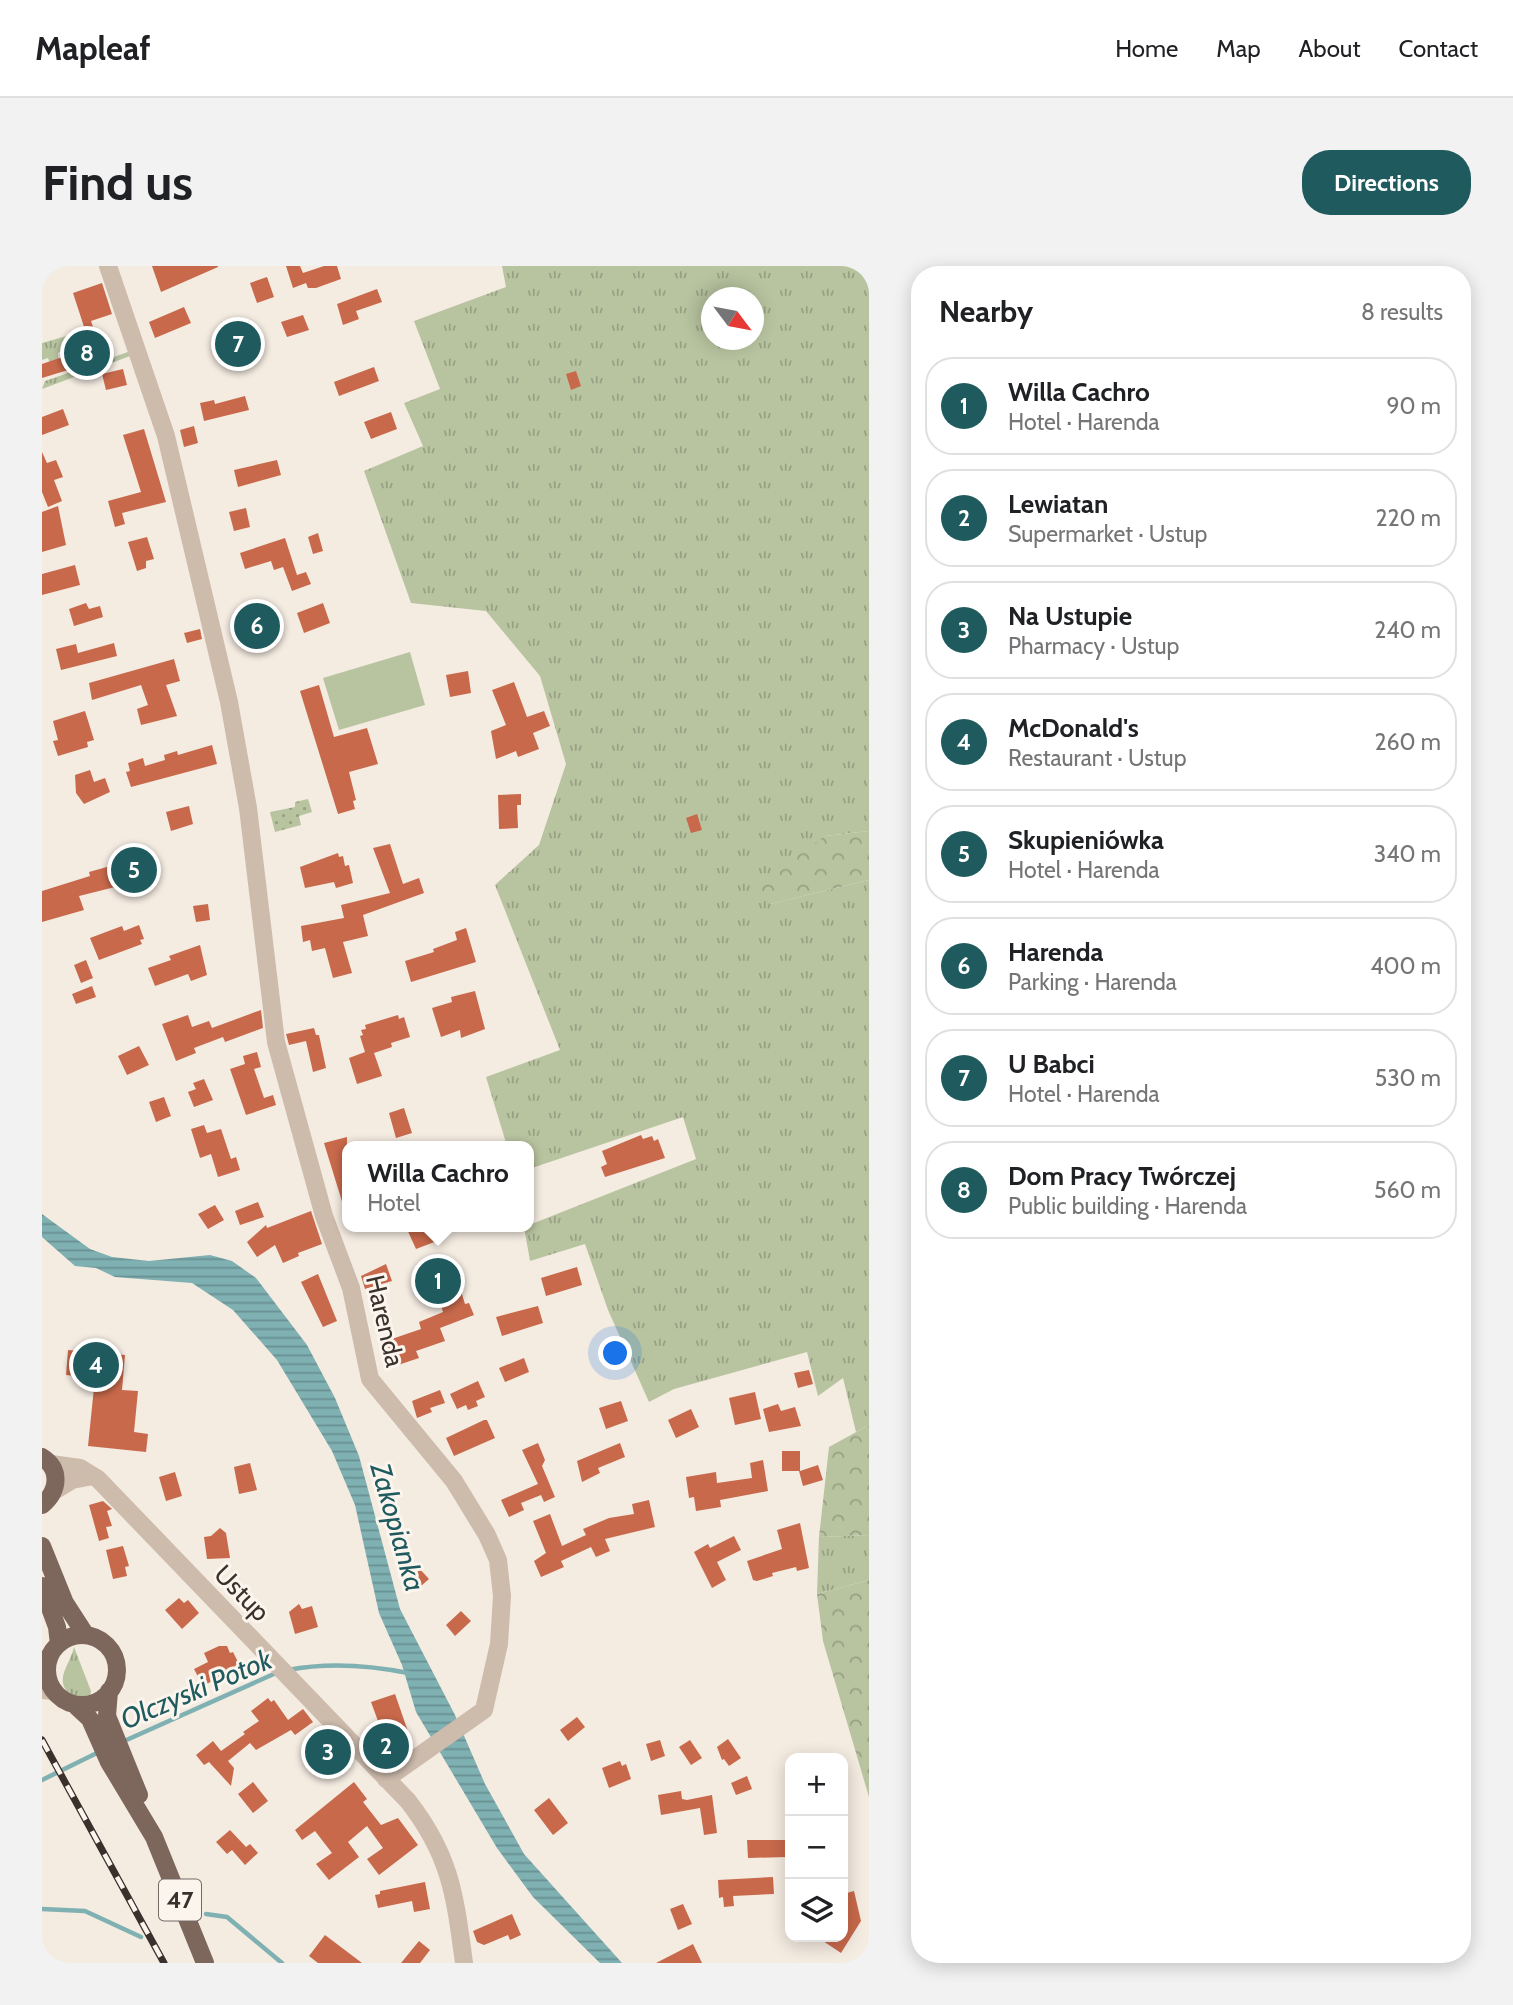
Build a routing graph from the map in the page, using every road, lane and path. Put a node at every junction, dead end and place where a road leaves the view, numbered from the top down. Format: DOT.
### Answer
graph roads {
  1 [pos="108,266"];
  2 [pos="47,1461"];
  3 [pos="93,1476"];
  4 [pos="45,1501"];
  5 [pos="42,1546"];
  6 [pos="42,1586"];
  7 [pos="85,1634"];
  8 [pos="50,1658"];
  9 [pos="48,1691"];
  10 [pos="109,1691"];
  11 [pos="77,1707"];
  12 [pos="107,1737"];
  13 [pos="386,1779"];
  14 [pos="205,1963"];
  15 [pos="464,1963"];
  1 -- 13 [label="street, Harenda"];
  2 -- 3 [label="street, Ustup"];
  2 -- 4 [label="main road"];
  3 -- 4 [label="street"];
  3 -- 13 [label="street, Ustup"];
  5 -- 7 [label="main road, 47"];
  6 -- 8 [label="main road, 47"];
  7 -- 8 [label="main road"];
  7 -- 10 [label="main road, 47"];
  8 -- 9 [label="main road, 47"];
  9 -- 11 [label="main road, 47"];
  10 -- 11 [label="main road"];
  10 -- 12 [label="main road, 47"];
  11 -- 12 [label="main road, 47"];
  12 -- 14 [label="main road, 47"];
  13 -- 15 [label="street, Ustup"];
}
